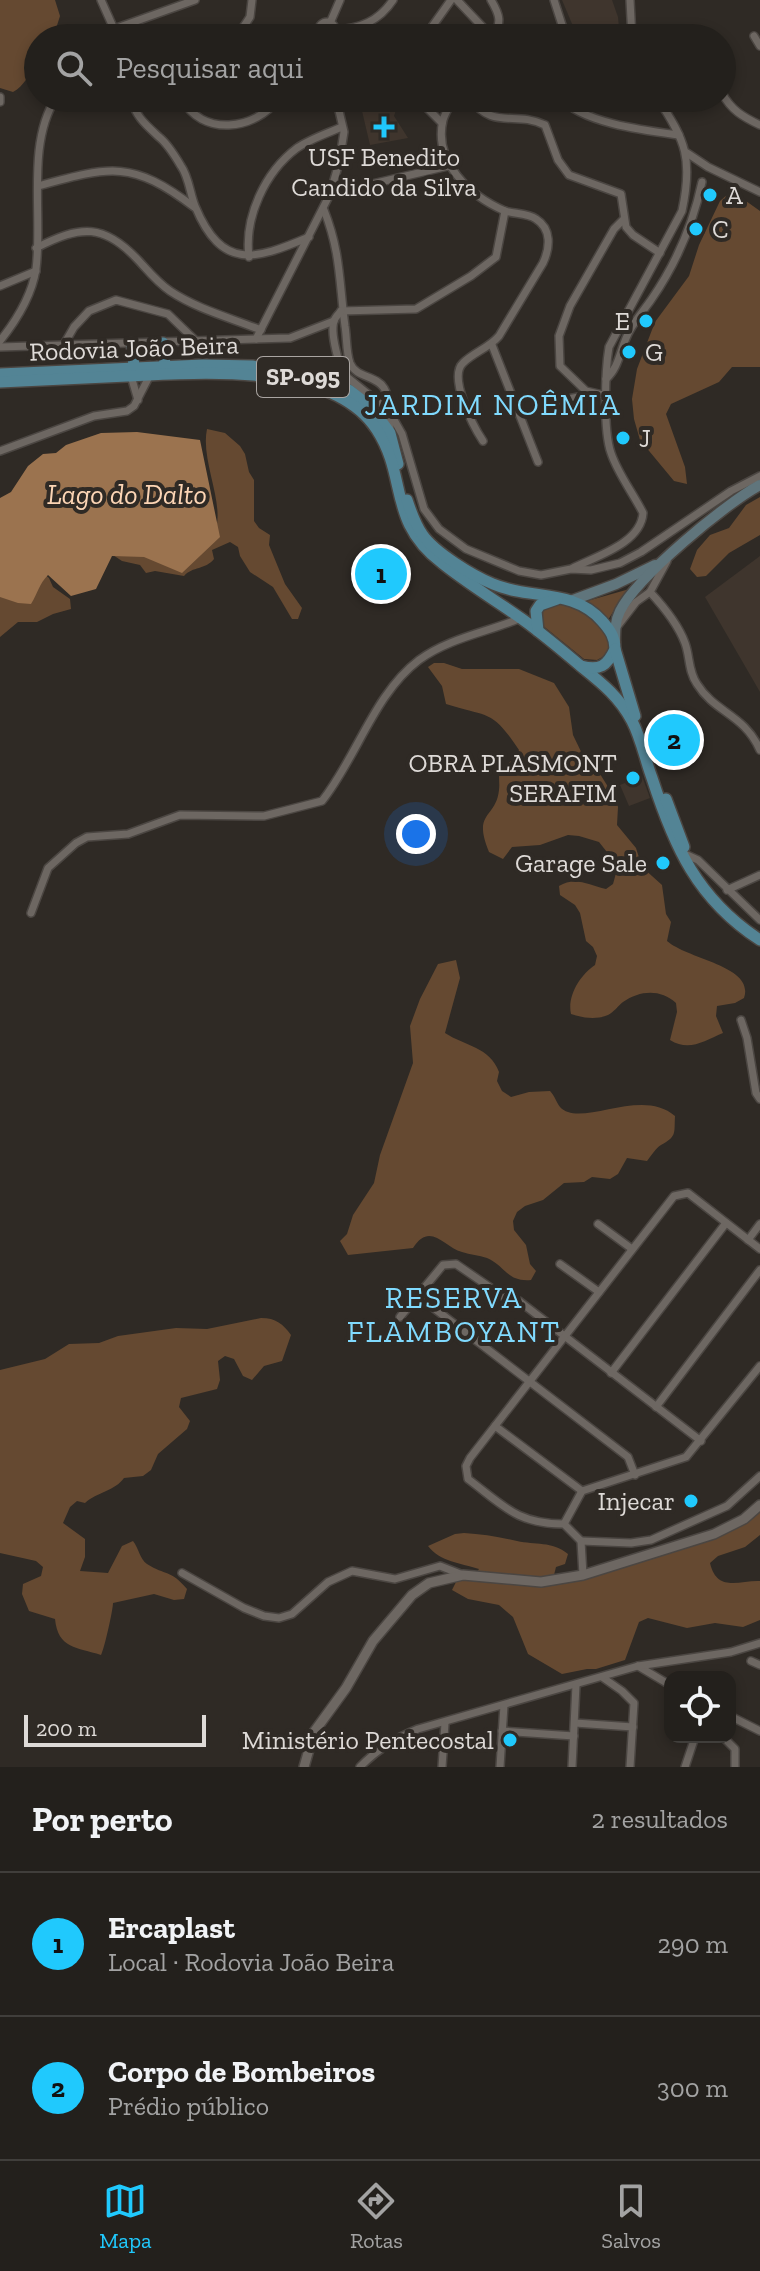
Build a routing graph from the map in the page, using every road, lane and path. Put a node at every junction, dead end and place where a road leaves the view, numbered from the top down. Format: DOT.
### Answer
graph roads {
  1 [pos="101,0"];
  2 [pos="195,0"];
  3 [pos="252,0"];
  4 [pos="340,0"];
  5 [pos="393,0"];
  6 [pos="454,0"];
  7 [pos="491,0"];
  8 [pos="554,0"];
  9 [pos="630,0"];
  10 [pos="112,24"];
  11 [pos="128,24"];
  12 [pos="245,24"];
  13 [pos="333,24"];
  14 [pos="366,24"];
  15 [pos="435,24"];
  16 [pos="479,24"];
  17 [pos="499,24"];
  18 [pos="562,24"];
  19 [pos="631,24"];
  20 [pos="754,36"];
  21 [pos="760,46"];
  22 [pos="50,112"];
  23 [pos="136,112"];
  24 [pos="191,112"];
  25 [pos="267,112"];
  26 [pos="339,112"];
  27 [pos="431,112"];
  28 [pos="447,112"];
  29 [pos="481,112"];
  30 [pos="581,112"];
  31 [pos="665,112"];
  32 [pos="736,112"];
  33 [pos="442,123"];
  34 [pos="760,125"];
  35 [pos="342,127"];
  36 [pos="679,135"];
  37 [pos="687,153"];
  38 [pos="688,165"];
  39 [pos="448,166"];
  40 [pos="708,167"];
  41 [pos="702,182"];
  42 [pos="38,186"];
  43 [pos="760,192"];
  44 [pos="330,194"];
  45 [pos="196,208"];
  46 [pos="324,210"];
  47 [pos="505,211"];
  48 [pos="624,219"];
  49 [pos="309,237"];
  50 [pos="36,248"];
  51 [pos="660,253"];
  52 [pos="249,257"];
  53 [pos="36,271"];
  54 [pos="0,286"];
  55 [pos="341,311"];
  56 [pos="334,321"];
  57 [pos="261,330"];
  58 [pos="256,339"];
  59 [pos="0,341"];
  60 [pos="196,341"];
  61 [pos="132,343"];
  62 [pos="163,343"];
  63 [pos="492,345"];
  64 [pos="63,346"];
  65 [pos="0,347"];
  66 [pos="165,365"];
  67 [pos="132,372"];
  68 [pos="342,373"];
  69 [pos="0,374"];
  70 [pos="150,375"];
  71 [pos="606,379"];
  72 [pos="0,382"];
  73 [pos="349,390"];
  74 [pos="596,393"];
  75 [pos="607,396"];
  76 [pos="545,399"];
  77 [pos="138,400"];
  78 [pos="389,411"];
  79 [pos="390,433"];
  80 [pos="483,441"];
  81 [pos="0,451"];
  82 [pos="538,462"];
  83 [pos="760,476"];
  84 [pos="760,485"];
  85 [pos="665,559"];
  86 [pos="571,569"];
  87 [pos="650,592"];
  88 [pos="568,599"];
  89 [pos="521,618"];
  90 [pos="615,628"];
  91 [pos="538,631"];
  92 [pos="615,645"];
  93 [pos="581,666"];
  94 [pos="760,750"];
  95 [pos="687,855"];
  96 [pos="760,875"];
  97 [pos="727,890"];
  98 [pos="31,913"];
  99 [pos="760,920"];
  100 [pos="760,933"];
  101 [pos="760,940"];
  102 [pos="741,1020"];
  103 [pos="760,1099"];
  104 [pos="726,1223"];
  105 [pos="598,1224"];
  106 [pos="760,1224"];
  107 [pos="748,1240"];
  108 [pos="632,1249"];
  109 [pos="760,1249"];
  110 [pos="560,1264"];
  111 [pos="760,1270"];
  112 [pos="599,1292"];
  113 [pos="418,1296"];
  114 [pos="400,1317"];
  115 [pos="565,1337"];
  116 [pos="760,1366"];
  117 [pos="611,1373"];
  118 [pos="530,1383"];
  119 [pos="656,1407"];
  120 [pos="495,1426"];
  121 [pos="701,1441"];
  122 [pos="635,1475"];
  123 [pos="760,1476"];
  124 [pos="582,1491"];
  125 [pos="760,1505"];
  126 [pos="564,1524"];
  127 [pos="581,1541"];
  128 [pos="182,1573"];
  129 [pos="463,1575"];
  130 [pos="583,1575"];
  131 [pos="760,1643"];
  132 [pos="751,1661"];
  133 [pos="760,1665"];
  134 [pos="638,1666"];
  135 [pos="601,1677"];
  136 [pos="657,1678"];
  137 [pos="664,1682"];
  138 [pos="576,1685"];
  139 [pos="664,1685"];
  140 [pos="504,1705"];
  141 [pos="736,1719"];
  142 [pos="445,1723"];
  143 [pos="575,1723"];
  144 [pos="633,1727"];
  145 [pos="502,1731"];
  146 [pos="760,1731"];
  147 [pos="574,1736"];
  148 [pos="693,1743"];
  149 [pos="729,1743"];
  150 [pos="304,1767"];
  151 [pos="360,1767"];
  152 [pos="442,1767"];
  153 [pos="500,1767"];
  154 [pos="572,1767"];
  155 [pos="630,1767"];
  156 [pos="685,1767"];
  157 [pos="735,1767"];
  1 -- 10 [label="street"];
  2 -- 11 [label="street"];
  3 -- 12 [label="street"];
  4 -- 13 [label="street"];
  5 -- 14 [label="street"];
  6 -- 15 [label="street"];
  6 -- 16 [label="street"];
  7 -- 17 [label="street"];
  8 -- 18 [label="street"];
  9 -- 19 [label="street"];
  20 -- 21 [label="street"];
  22 -- 42 [label="street"];
  23 -- 45 [label="street"];
  24 -- 25 [label="street"];
  26 -- 35 [label="street"];
  27 -- 33 [label="street"];
  28 -- 33 [label="street"];
  29 -- 48 [label="street"];
  30 -- 36 [label="street"];
  31 -- 36 [label="street"];
  32 -- 34 [label="street"];
  33 -- 39 [label="street"];
  35 -- 44 [label="street"];
  35 -- 52 [label="street"];
  36 -- 37 [label="street"];
  37 -- 38 [label="street"];
  37 -- 40 [label="street"];
  38 -- 40 [label="street"];
  38 -- 51 [label="street"];
  39 -- 44 [label="street"];
  39 -- 47 [label="street"];
  40 -- 43 [label="street"];
  41 -- 71 [label="street"];
  42 -- 45 [label="street"];
  42 -- 50 [label="street"];
  44 -- 46 [label="street"];
  45 -- 52 [label="street"];
  46 -- 49 [label="street"];
  46 -- 55 [label="street"];
  47 -- 55 [label="street"];
  47 -- 63 [label="street"];
  48 -- 51 [label="street"];
  48 -- 74 [label="street"];
  49 -- 52 [label="street"];
  49 -- 57 [label="street"];
  50 -- 53 [label="street"];
  50 -- 57 [label="street"];
  51 -- 71 [label="street"];
  53 -- 54 [label="street"];
  53 -- 59 [label="street"];
  55 -- 56 [label="street"];
  55 -- 78 [label="street"];
  56 -- 58 [label="street"];
  56 -- 68 [label="street"];
  57 -- 58 [label="street"];
  58 -- 60 [label="street"];
  60 -- 62 [label="street"];
  60 -- 64 [label="street"];
  61 -- 62 [label="street"];
  61 -- 64 [label="street"];
  61 -- 67 [label="main road"];
  62 -- 66 [label="main road"];
  63 -- 80 [label="street"];
  63 -- 82 [label="street"];
  64 -- 65 [label="street"];
  66 -- 67 [label="main road, Rodovia João Beira / SP-095"];
  66 -- 73 [label="main road, Rodovia João Beira / SP-095"];
  67 -- 69 [label="main road, Rodovia João Beira / SP-095"];
  67 -- 70 [label="main road, Rodovia João Beira / SP-095"];
  67 -- 72 [label="main road, Rodovia João Beira / SP-095"];
  67 -- 77 [label="street"];
  68 -- 73 [label="street"];
  68 -- 78 [label="street"];
  70 -- 77 [label="street"];
  70 -- 89 [label="main road, Rodovia João Beira / SP-095"];
  71 -- 75 [label="street"];
  73 -- 79 [label="main road, Rodovia João Beira / SP-095"];
  74 -- 75 [label="street"];
  74 -- 76 [label="street"];
  75 -- 86 [label="street"];
  77 -- 81 [label="street"];
  78 -- 79 [label="street"];
  78 -- 86 [label="street"];
  79 -- 88 [label="main road, Rodovia João Beira / SP-095"];
  83 -- 86 [label="street"];
  84 -- 85 [label="main road"];
  85 -- 87 [label="street"];
  85 -- 88 [label="main road"];
  85 -- 90 [label="main road"];
  87 -- 90 [label="street"];
  87 -- 94 [label="street"];
  88 -- 91 [label="main road"];
  88 -- 92 [label="main road, Rodovia João Beira / SP-095"];
  89 -- 91 [label="main road, Rodovia João Beira / SP-095"];
  89 -- 98 [label="street"];
  90 -- 92 [label="main road"];
  91 -- 93 [label="main road, Rodovia João Beira / SP-095"];
  92 -- 93 [label="main road"];
  92 -- 95 [label="main road, Rodovia João Beira / SP-095"];
  93 -- 101 [label="main road, SP-095"];
  95 -- 97 [label="street"];
  95 -- 100 [label="main road, SP-095"];
  96 -- 97 [label="street"];
  97 -- 99 [label="street"];
  102 -- 103 [label="street"];
  104 -- 107 [label="street"];
  104 -- 108 [label="street"];
  104 -- 117 [label="street"];
  105 -- 108 [label="street"];
  106 -- 107 [label="street"];
  107 -- 109 [label="street"];
  108 -- 112 [label="street"];
  110 -- 112 [label="street"];
  111 -- 119 [label="street"];
  112 -- 115 [label="street"];
  113 -- 114 [label="street"];
  113 -- 115 [label="street"];
  113 -- 118 [label="street"];
  115 -- 117 [label="street"];
  115 -- 118 [label="street"];
  116 -- 121 [label="street"];
  117 -- 119 [label="street"];
  118 -- 120 [label="street"];
  118 -- 122 [label="street"];
  119 -- 121 [label="street"];
  120 -- 124 [label="street"];
  120 -- 126 [label="street"];
  121 -- 122 [label="street"];
  122 -- 124 [label="street"];
  123 -- 127 [label="street"];
  124 -- 126 [label="street"];
  125 -- 130 [label="street"];
  126 -- 127 [label="street"];
  127 -- 130 [label="street"];
  128 -- 129 [label="street"];
  129 -- 130 [label="street"];
  129 -- 150 [label="street"];
  131 -- 134 [label="street"];
  132 -- 133 [label="street"];
  134 -- 135 [label="street"];
  134 -- 136 [label="street"];
  135 -- 138 [label="street"];
  135 -- 144 [label="street"];
  136 -- 137 [label="street"];
  136 -- 139 [label="street"];
  138 -- 140 [label="street"];
  138 -- 143 [label="street"];
  140 -- 142 [label="street"];
  140 -- 145 [label="street"];
  141 -- 146 [label="street"];
  142 -- 151 [label="street"];
  142 -- 152 [label="street"];
  143 -- 144 [label="street"];
  143 -- 147 [label="street"];
  144 -- 155 [label="street"];
  145 -- 147 [label="street"];
  145 -- 153 [label="street"];
  147 -- 154 [label="street"];
  148 -- 156 [label="street"];
  149 -- 157 [label="street"];
}
